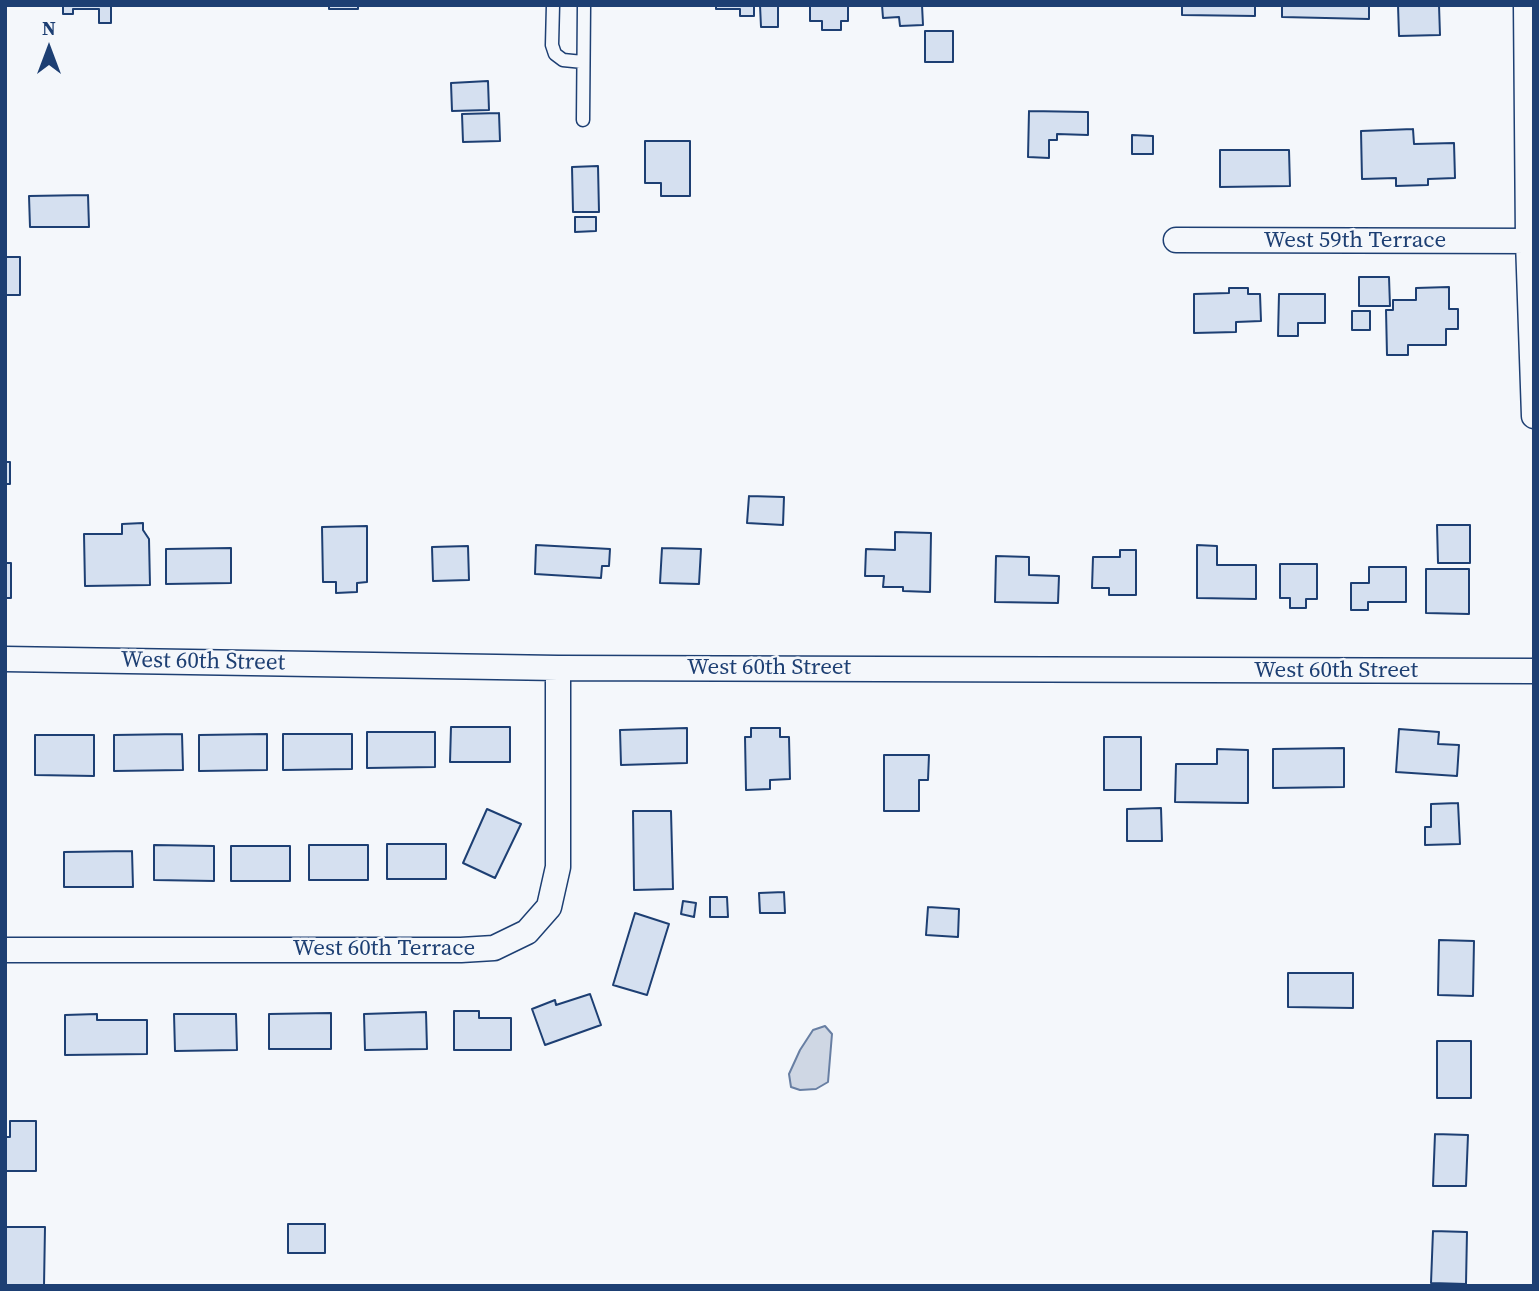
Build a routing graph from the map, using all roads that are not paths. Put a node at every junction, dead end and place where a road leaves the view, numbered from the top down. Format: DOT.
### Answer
graph roads {
  1 [pos="553,5"];
  2 [pos="584,5"];
  3 [pos="1526,5"];
  4 [pos="583,62"];
  5 [pos="583,120"];
  6 [pos="1176,240"];
  7 [pos="1531,241"];
  8 [pos="1534,416"];
  9 [pos="5,659"];
  10 [pos="558,668"];
  11 [pos="1534,671"];
  12 [pos="5,950"];
  1 -- 4 [label="lane"];
  2 -- 4 [label="lane"];
  3 -- 7 [label="street"];
  4 -- 5 [label="lane"];
  6 -- 7 [label="street, West 59th Terrace"];
  7 -- 8 [label="street"];
  9 -- 10 [label="street, West 60th Street"];
  10 -- 11 [label="street, West 60th Street"];
  10 -- 12 [label="street, West 60th Terrace"];
}
